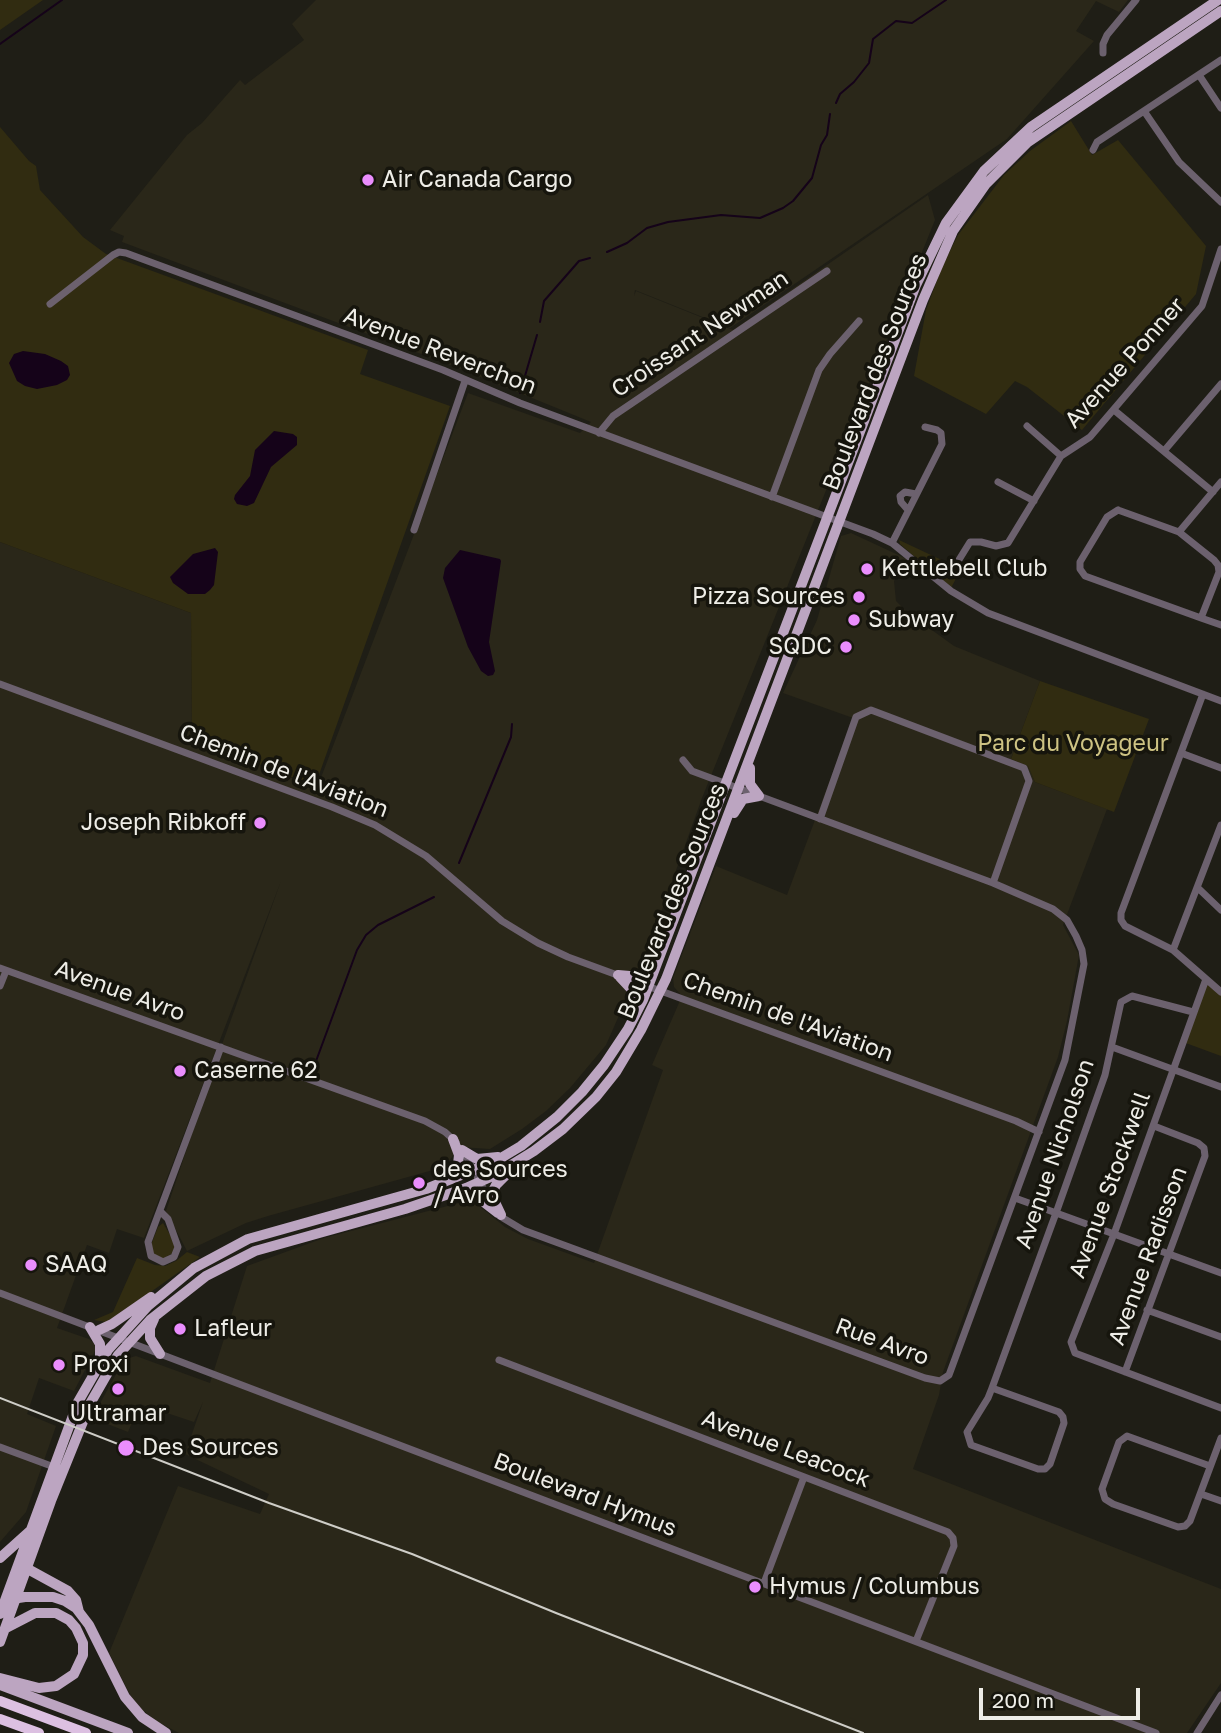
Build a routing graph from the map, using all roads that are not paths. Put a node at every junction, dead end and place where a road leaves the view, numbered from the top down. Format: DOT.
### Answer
graph roads {
  1 [pos="1136,0"];
  2 [pos="1218,0"];
  3 [pos="1221,11"];
  4 [pos="1103,53"];
  5 [pos="1221,60"];
  6 [pos="1199,75"];
  7 [pos="1221,108"];
  8 [pos="1144,111"];
  9 [pos="1093,150"];
  10 [pos="1221,202"];
  11 [pos="1221,249"];
  12 [pos="827,271"];
  13 [pos="50,304"];
  14 [pos="859,321"];
  15 [pos="465,381"];
  16 [pos="1221,384"];
  17 [pos="1114,410"];
  18 [pos="1027,426"];
  19 [pos="925,428"];
  20 [pos="600,433"];
  21 [pos="1164,451"];
  22 [pos="1061,456"];
  23 [pos="998,482"];
  24 [pos="1221,482"];
  25 [pos="1213,492"];
  26 [pos="916,494"];
  27 [pos="772,497"];
  28 [pos="1034,501"];
  29 [pos="908,510"];
  30 [pos="827,517"];
  31 [pos="839,521"];
  32 [pos="414,530"];
  33 [pos="1179,532"];
  34 [pos="892,543"];
  35 [pos="957,563"];
  36 [pos="1201,618"];
  37 [pos="1221,625"];
  38 [pos="0,684"];
  39 [pos="1203,694"];
  40 [pos="1221,701"];
  41 [pos="751,753"];
  42 [pos="1181,753"];
  43 [pos="683,760"];
  44 [pos="1221,768"];
  45 [pos="726,783"];
  46 [pos="739,788"];
  47 [pos="760,796"];
  48 [pos="820,818"];
  49 [pos="724,828"];
  50 [pos="1220,828"];
  51 [pos="993,883"];
  52 [pos="1198,888"];
  53 [pos="1221,910"];
  54 [pos="663,948"];
  55 [pos="1173,950"];
  56 [pos="3,969"];
  57 [pos="618,975"];
  58 [pos="1206,979"];
  59 [pos="0,986"];
  60 [pos="648,987"];
  61 [pos="660,991"];
  62 [pos="1221,992"];
  63 [pos="1194,1012"];
  64 [pos="634,1019"];
  65 [pos="220,1047"];
  66 [pos="1112,1047"];
  67 [pos="1172,1069"];
  68 [pos="1221,1087"];
  69 [pos="1154,1126"];
  70 [pos="1039,1132"];
  71 [pos="453,1139"];
  72 [pos="462,1150"];
  73 [pos="505,1156"];
  74 [pos="520,1161"];
  75 [pos="474,1171"];
  76 [pos="479,1183"];
  77 [pos="449,1194"];
  78 [pos="398,1196"];
  79 [pos="1015,1198"];
  80 [pos="160,1211"];
  81 [pos="1056,1213"];
  82 [pos="501,1215"];
  83 [pos="1114,1234"];
  84 [pos="1169,1254"];
  85 [pos="1221,1273"];
  86 [pos="170,1287"];
  87 [pos="0,1293"];
  88 [pos="1147,1310"];
  89 [pos="155,1315"];
  90 [pos="94,1328"];
  91 [pos="1221,1337"];
  92 [pos="123,1340"];
  93 [pos="160,1354"];
  94 [pos="499,1360"];
  95 [pos="99,1363"];
  96 [pos="1125,1372"];
  97 [pos="992,1388"];
  98 [pos="1221,1408"];
  99 [pos="1221,1438"];
  100 [pos="0,1447"];
  101 [pos="1210,1466"];
  102 [pos="54,1467"];
  103 [pos="804,1477"];
  104 [pos="1200,1494"];
  105 [pos="1221,1501"];
  106 [pos="31,1531"];
  107 [pos="0,1558"];
  108 [pos="26,1568"];
  109 [pos="764,1583"];
  110 [pos="10,1600"];
  111 [pos="79,1612"];
  112 [pos="0,1614"];
  113 [pos="6,1628"];
  114 [pos="0,1642"];
  115 [pos="916,1642"];
  116 [pos="0,1678"];
  117 [pos="0,1685"];
  118 [pos="1221,1695"];
  119 [pos="0,1701"];
  120 [pos="0,1718"];
  121 [pos="39,1733"];
  122 [pos="86,1733"];
  123 [pos="128,1733"];
  124 [pos="166,1733"];
  125 [pos="1156,1733"];
  126 [pos="1198,1733"];
  1 -- 4 [label="street"];
  2 -- 30 [label="main road, Boulevard des Sources"];
  3 -- 31 [label="main road, Boulevard des Sources"];
  5 -- 6 [label="street"];
  6 -- 7 [label="street"];
  6 -- 8 [label="street"];
  8 -- 9 [label="street"];
  8 -- 10 [label="street"];
  11 -- 17 [label="street, Avenue Ponner"];
  12 -- 20 [label="street, Croissant Newman"];
  13 -- 15 [label="street, Avenue Reverchon"];
  14 -- 27 [label="street"];
  15 -- 20 [label="street, Avenue Reverchon"];
  15 -- 32 [label="street"];
  16 -- 21 [label="street"];
  17 -- 21 [label="street"];
  17 -- 22 [label="street, Avenue Ponner"];
  18 -- 22 [label="street, Avenue Ponner"];
  19 -- 26 [label="street"];
  20 -- 27 [label="street, Avenue Reverchon"];
  21 -- 25 [label="street"];
  22 -- 28 [label="street, Avenue Ponner"];
  23 -- 28 [label="street"];
  24 -- 25 [label="street"];
  25 -- 33 [label="street"];
  26 -- 29 [label="street"];
  26 -- 29 [label="street"];
  27 -- 30 [label="street, Avenue Reverchon"];
  28 -- 35 [label="street, Avenue Ponner"];
  29 -- 34 [label="street"];
  30 -- 31 [label="street, Avenue Reverchon"];
  30 -- 45 [label="main road, Boulevard des Sources"];
  31 -- 34 [label="street, Avenue Reverchon"];
  31 -- 41 [label="main road, Boulevard des Sources"];
  33 -- 36 [label="street"];
  33 -- 36 [label="street"];
  34 -- 39 [label="street, Avenue Reverchon"];
  36 -- 37 [label="street"];
  38 -- 57 [label="street, Chemin de l'Aviation"];
  39 -- 40 [label="street, Avenue Reverchon"];
  39 -- 42 [label="street"];
  41 -- 46 [label="main road, Boulevard des Sources"];
  41 -- 47 [label="main road"];
  42 -- 44 [label="street"];
  42 -- 55 [label="street"];
  43 -- 45 [label="street"];
  45 -- 46 [label="street"];
  45 -- 54 [label="main road, Boulevard des Sources"];
  46 -- 47 [label="street"];
  46 -- 49 [label="main road, Boulevard des Sources"];
  47 -- 48 [label="street"];
  47 -- 49 [label="main road"];
  48 -- 51 [label="street, Rue Avro"];
  48 -- 51 [label="street"];
  49 -- 61 [label="main road, Boulevard des Sources"];
  50 -- 52 [label="street"];
  51 -- 70 [label="street, Rue Avro"];
  52 -- 53 [label="street"];
  52 -- 55 [label="street"];
  54 -- 57 [label="main road"];
  54 -- 60 [label="main road, Boulevard des Sources"];
  55 -- 58 [label="street"];
  56 -- 59 [label="street"];
  56 -- 65 [label="street, Avenue Avro"];
  57 -- 60 [label="street, Chemin de l'Aviation"];
  57 -- 64 [label="main road"];
  58 -- 62 [label="street"];
  58 -- 63 [label="street, Avenue Stockwell"];
  60 -- 61 [label="street, Chemin de l'Aviation"];
  60 -- 64 [label="main road, Boulevard des Sources"];
  61 -- 70 [label="street, Chemin de l'Aviation"];
  61 -- 74 [label="main road, Boulevard des Sources"];
  63 -- 66 [label="street, Avenue Nicholson"];
  63 -- 67 [label="street, Avenue Stockwell"];
  64 -- 73 [label="main road, Boulevard des Sources"];
  65 -- 71 [label="street, Rue Avro"];
  65 -- 80 [label="street"];
  66 -- 67 [label="street"];
  66 -- 81 [label="street, Avenue Nicholson"];
  67 -- 68 [label="street"];
  67 -- 69 [label="street, Avenue Stockwell"];
  69 -- 83 [label="street, Avenue Stockwell"];
  69 -- 84 [label="street, Avenue Radisson"];
  70 -- 79 [label="street, Rue Avro"];
  71 -- 72 [label="street, Rue Avro"];
  71 -- 78 [label="main road"];
  72 -- 73 [label="main road"];
  72 -- 75 [label="street, Rue Avro"];
  73 -- 75 [label="main road, Boulevard des Sources"];
  74 -- 76 [label="main road, Boulevard des Sources"];
  74 -- 82 [label="main road"];
  75 -- 76 [label="street, Rue Avro"];
  75 -- 78 [label="main road, Boulevard des Sources"];
  76 -- 77 [label="main road, Boulevard des Sources"];
  76 -- 82 [label="street, Rue Avro"];
  77 -- 82 [label="main road"];
  77 -- 89 [label="main road, Boulevard des Sources"];
  78 -- 86 [label="main road, Boulevard des Sources"];
  79 -- 81 [label="street"];
  79 -- 82 [label="street, Rue Avro"];
  80 -- 80 [label="street"];
  81 -- 83 [label="street"];
  81 -- 97 [label="street, Avenue Nicholson"];
  83 -- 84 [label="street"];
  83 -- 96 [label="street, Avenue Stockwell"];
  84 -- 85 [label="street"];
  84 -- 88 [label="street, Avenue Radisson"];
  86 -- 90 [label="main road"];
  86 -- 92 [label="main road, Boulevard des Sources"];
  87 -- 90 [label="street, Boulevard Hymus"];
  88 -- 91 [label="street"];
  88 -- 96 [label="street, Avenue Radisson"];
  89 -- 92 [label="main road, Boulevard des Sources"];
  89 -- 93 [label="main road"];
  90 -- 92 [label="street, Boulevard Hymus"];
  90 -- 95 [label="main road"];
  92 -- 93 [label="street, Boulevard Hymus"];
  92 -- 95 [label="main road, Boulevard des Sources"];
  92 -- 108 [label="main road, Boulevard des Sources"];
  93 -- 109 [label="street, Boulevard Hymus"];
  94 -- 103 [label="street, Avenue Leacock"];
  95 -- 102 [label="main road, Boulevard des Sources"];
  96 -- 98 [label="street, Avenue Radisson"];
  97 -- 97 [label="street, Avenue Nicholson"];
  99 -- 101 [label="street"];
  100 -- 102 [label="street"];
  101 -- 104 [label="street"];
  101 -- 104 [label="street"];
  102 -- 106 [label="main road, Boulevard des Sources"];
  103 -- 109 [label="street"];
  103 -- 115 [label="street, Avenue Leacock"];
  104 -- 105 [label="street"];
  106 -- 107 [label="main road"];
  106 -- 110 [label="main road, Boulevard des Sources"];
  108 -- 110 [label="main road, Boulevard des Sources"];
  108 -- 111 [label="main road"];
  109 -- 115 [label="street, Boulevard Hymus"];
  110 -- 111 [label="main road"];
  110 -- 112 [label="main road, Boulevard des Sources"];
  110 -- 113 [label="main road, Boulevard des Sources"];
  111 -- 124 [label="main road"];
  113 -- 114 [label="main road, Boulevard des Sources"];
  113 -- 116 [label="main road"];
  115 -- 125 [label="street, Boulevard Hymus"];
  117 -- 123 [label="main road"];
  118 -- 126 [label="street"];
  119 -- 122 [label="highway"];
  120 -- 121 [label="highway"];
}
